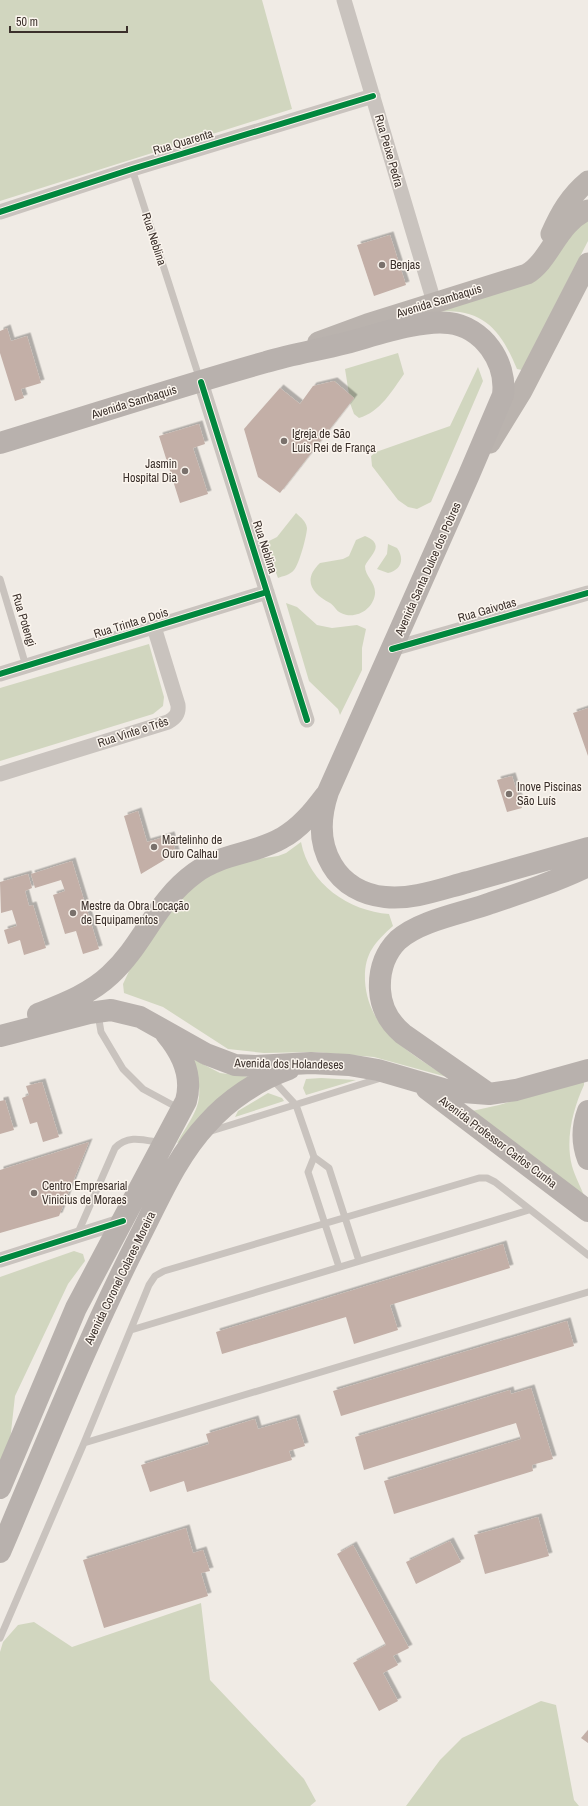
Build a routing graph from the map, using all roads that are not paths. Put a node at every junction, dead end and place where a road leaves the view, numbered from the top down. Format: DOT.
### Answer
graph roads {
  1 [pos="344,0"];
  2 [pos="373,96"];
  3 [pos="132,169"];
  4 [pos="588,181"];
  5 [pos="588,210"];
  6 [pos="0,212"];
  7 [pos="588,263"];
  8 [pos="538,264"];
  9 [pos="582,282"];
  10 [pos="434,302"];
  11 [pos="267,361"];
  12 [pos="201,382"];
  13 [pos="503,382"];
  14 [pos="0,443"];
  15 [pos="468,477"];
  16 [pos="0,580"];
  17 [pos="268,592"];
  18 [pos="588,593"];
  19 [pos="154,627"];
  20 [pos="392,649"];
  21 [pos="26,666"];
  22 [pos="0,674"];
  23 [pos="306,720"];
  24 [pos="0,774"];
  25 [pos="328,792"];
  26 [pos="588,848"];
  27 [pos="588,866"];
  28 [pos="98,1011"];
  29 [pos="162,1029"];
  30 [pos="0,1030"];
  31 [pos="0,1036"];
  32 [pos="311,1063"];
  33 [pos="588,1070"];
  34 [pos="263,1071"];
  35 [pos="398,1076"];
  36 [pos="489,1094"];
  37 [pos="296,1105"];
  38 [pos="182,1110"];
  39 [pos="588,1111"];
  40 [pos="196,1136"];
  41 [pos="164,1144"];
  42 [pos="314,1157"];
  43 [pos="588,1160"];
  44 [pos="529,1210"];
  45 [pos="588,1211"];
  46 [pos="345,1218"];
  47 [pos="123,1221"];
  48 [pos="325,1224"];
  49 [pos="77,1235"];
  50 [pos="588,1255"];
  51 [pos="0,1260"];
  52 [pos="359,1261"];
  53 [pos="339,1267"];
  54 [pos="588,1292"];
  55 [pos="131,1330"];
  56 [pos="84,1443"];
  57 [pos="0,1488"];
  58 [pos="0,1552"];
  59 [pos="0,1638"];
  1 -- 2 [label="street, Rua Peixe Pedra"];
  2 -- 3 [label="street, Rua Quarenta"];
  2 -- 10 [label="street, Rua Peixe Pedra"];
  3 -- 6 [label="street, Rua Quarenta"];
  3 -- 12 [label="lane, Rua Neblina"];
  4 -- 8 [label="main road"];
  5 -- 8 [label="main road, Avenida Sambaquis"];
  7 -- 9 [label="main road, Avenida Santa Dulce dos Pobres"];
  8 -- 10 [label="main road, Avenida Sambaquis"];
  9 -- 15 [label="main road, Avenida Santa Dulce dos Pobres"];
  10 -- 11 [label="main road, Avenida Sambaquis"];
  11 -- 12 [label="main road, Avenida Sambaquis"];
  11 -- 13 [label="main road, Avenida Sambaquis"];
  12 -- 14 [label="main road, Avenida Sambaquis"];
  12 -- 17 [label="street, Rua Neblina"];
  13 -- 15 [label="main road, Avenida Santa Dulce dos Pobres"];
  15 -- 20 [label="main road, Avenida Santa Dulce dos Pobres"];
  16 -- 21 [label="lane, Rua Potengi"];
  17 -- 19 [label="street, Rua Trinta e Dois"];
  17 -- 23 [label="street, Rua Neblina"];
  18 -- 20 [label="street, Rua Gaivotas"];
  19 -- 21 [label="street, Rua Trinta e Dois"];
  19 -- 24 [label="street, Rua Vinte e Três"];
  20 -- 25 [label="main road, Avenida Santa Dulce dos Pobres"];
  21 -- 22 [label="street, Rua Trinta e Dois"];
  25 -- 26 [label="main road"];
  25 -- 30 [label="main road"];
  27 -- 36 [label="main road"];
  28 -- 29 [label="main road, Avenida dos Holandeses"];
  28 -- 31 [label="main road, Avenida dos Holandeses"];
  28 -- 38 [label="lane"];
  29 -- 34 [label="main road, Avenida dos Holandeses"];
  29 -- 38 [label="main road, Avenida Coronel Colares Moreira"];
  32 -- 34 [label="main road, Avenida Coronel Colares Moreira"];
  32 -- 35 [label="main road, Avenida dos Holandeses"];
  33 -- 36 [label="main road, Avenida dos Holandeses"];
  34 -- 37 [label="lane"];
  34 -- 40 [label="main road, Avenida Coronel Colares Moreira"];
  35 -- 36 [label="main road, Avenida dos Holandeses"];
  35 -- 37 [label="lane"];
  35 -- 45 [label="main road, Avenida Professor Carlos Cunha"];
  37 -- 40 [label="lane"];
  37 -- 42 [label="lane"];
  38 -- 41 [label="main road, Avenida Coronel Colares Moreira"];
  39 -- 43 [label="main road"];
  40 -- 58 [label="main road, Avenida Coronel Colares Moreira"];
  41 -- 47 [label="main road, Avenida Coronel Colares Moreira"];
  41 -- 49 [label="lane"];
  42 -- 46 [label="lane"];
  42 -- 48 [label="lane"];
  44 -- 46 [label="lane"];
  44 -- 50 [label="lane"];
  44 -- 52 [label="lane"];
  46 -- 48 [label="lane"];
  46 -- 52 [label="lane"];
  47 -- 49 [label="street"];
  47 -- 57 [label="main road, Avenida Coronel Colares Moreira"];
  48 -- 53 [label="lane"];
  48 -- 55 [label="lane"];
  49 -- 51 [label="street"];
  52 -- 53 [label="lane"];
  53 -- 55 [label="lane"];
  54 -- 56 [label="lane"];
  55 -- 56 [label="lane"];
  56 -- 59 [label="lane"];
}
